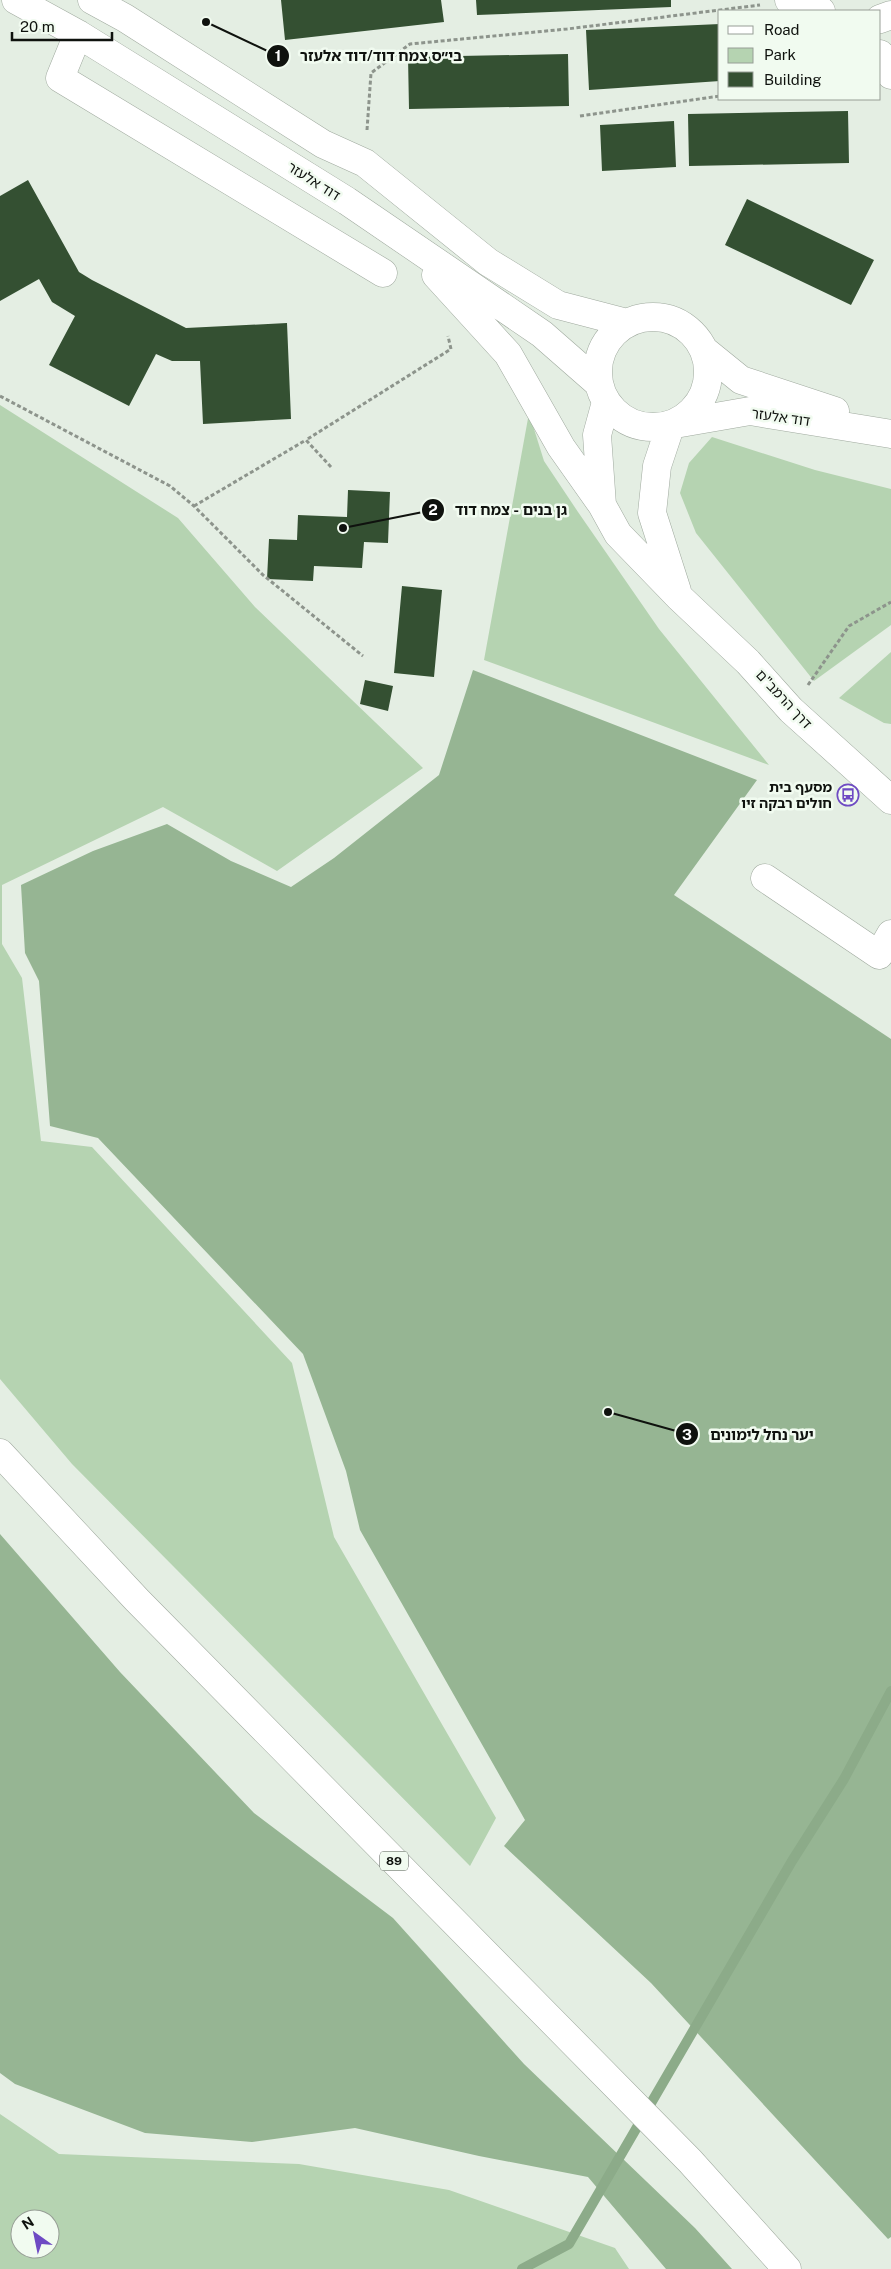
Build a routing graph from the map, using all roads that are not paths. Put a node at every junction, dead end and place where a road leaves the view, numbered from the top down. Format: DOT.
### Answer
graph roads {
  1 [pos="16,0"];
  2 [pos="92,0"];
  3 [pos="789,1"];
  4 [pos="122,9"];
  5 [pos="818,10"];
  6 [pos="78,34"];
  7 [pos="881,56"];
  8 [pos="891,75"];
  9 [pos="347,201"];
  10 [pos="383,273"];
  11 [pos="627,323"];
  12 [pos="704,350"];
  13 [pos="602,393"];
  14 [pos="671,424"];
  15 [pos="891,430"];
  16 [pos="891,434"];
  17 [pos="602,505"];
  18 [pos="679,597"];
  19 [pos="891,772"];
  20 [pos="860,774"];
  21 [pos="891,800"];
  22 [pos="765,878"];
  23 [pos="887,951"];
  24 [pos="0,1453"];
  25 [pos="787,2269"];
  1 -- 6 [label="main road, דוד אלעזר"];
  2 -- 4 [label="main road"];
  3 -- 5 [label="main road"];
  4 -- 11 [label="main road"];
  6 -- 9 [label="main road, דוד אלעזר"];
  6 -- 10 [label="main road"];
  7 -- 8 [label="main road"];
  9 -- 13 [label="main road, דוד אלעזר"];
  9 -- 17 [label="main road"];
  11 -- 12 [label="main road"];
  11 -- 13 [label="main road"];
  12 -- 14 [label="main road"];
  12 -- 15 [label="main road, דוד אלעזר"];
  13 -- 14 [label="main road"];
  13 -- 17 [label="main road, דרך הרמב\"ם"];
  14 -- 16 [label="main road, דוד אלעזר"];
  14 -- 18 [label="main road, דרך הרמב\"ם"];
  17 -- 18 [label="main road, דרך הרמב\"ם"];
  18 -- 20 [label="main road, דרך הרמב\"ם"];
  19 -- 20 [label="main road"];
  20 -- 21 [label="main road, דרך הרמב\"ם"];
  22 -- 23 [label="main road"];
  24 -- 25 [label="main road, 89"];
}
